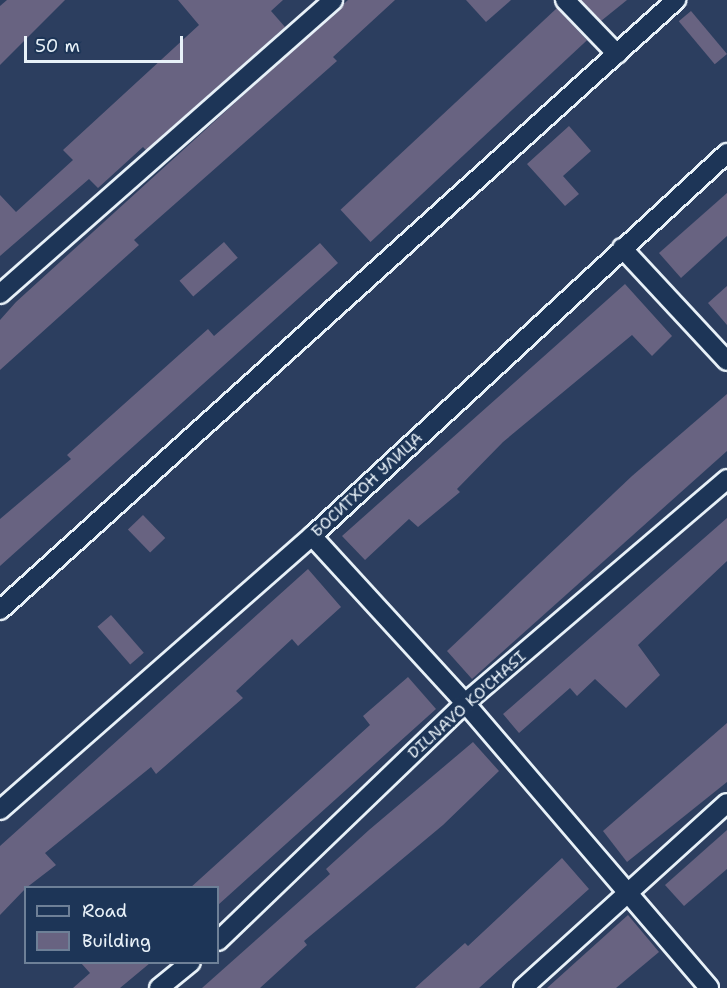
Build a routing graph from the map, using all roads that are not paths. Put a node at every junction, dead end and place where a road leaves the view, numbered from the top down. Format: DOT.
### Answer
graph roads {
  1 [pos="333,0"];
  2 [pos="565,0"];
  3 [pos="676,0"];
  4 [pos="617,54"];
  5 [pos="727,153"];
  6 [pos="622,248"];
  7 [pos="0,294"];
  8 [pos="727,361"];
  9 [pos="727,479"];
  10 [pos="312,536"];
  11 [pos="0,610"];
  12 [pos="465,703"];
  13 [pos="727,803"];
  14 [pos="0,810"];
  15 [pos="626,893"];
  16 [pos="219,940"];
  17 [pos="190,964"];
  18 [pos="159,988"];
  19 [pos="523,988"];
  20 [pos="709,988"];
  1 -- 7 [label="street"];
  2 -- 4 [label="street"];
  3 -- 4 [label="street"];
  4 -- 11 [label="street"];
  5 -- 6 [label="street, БОСИТХОН УЛИЦА"];
  6 -- 8 [label="street"];
  6 -- 10 [label="street, БОСИТХОН УЛИЦА"];
  9 -- 12 [label="street, DILNAVO KO'CHASI"];
  10 -- 12 [label="street"];
  10 -- 14 [label="street, БОСИТХОН УЛИЦА"];
  12 -- 15 [label="street"];
  12 -- 16 [label="street, DILNAVO KO'CHASI"];
  13 -- 15 [label="street"];
  15 -- 19 [label="street"];
  15 -- 20 [label="street"];
  17 -- 18 [label="street"];
}
